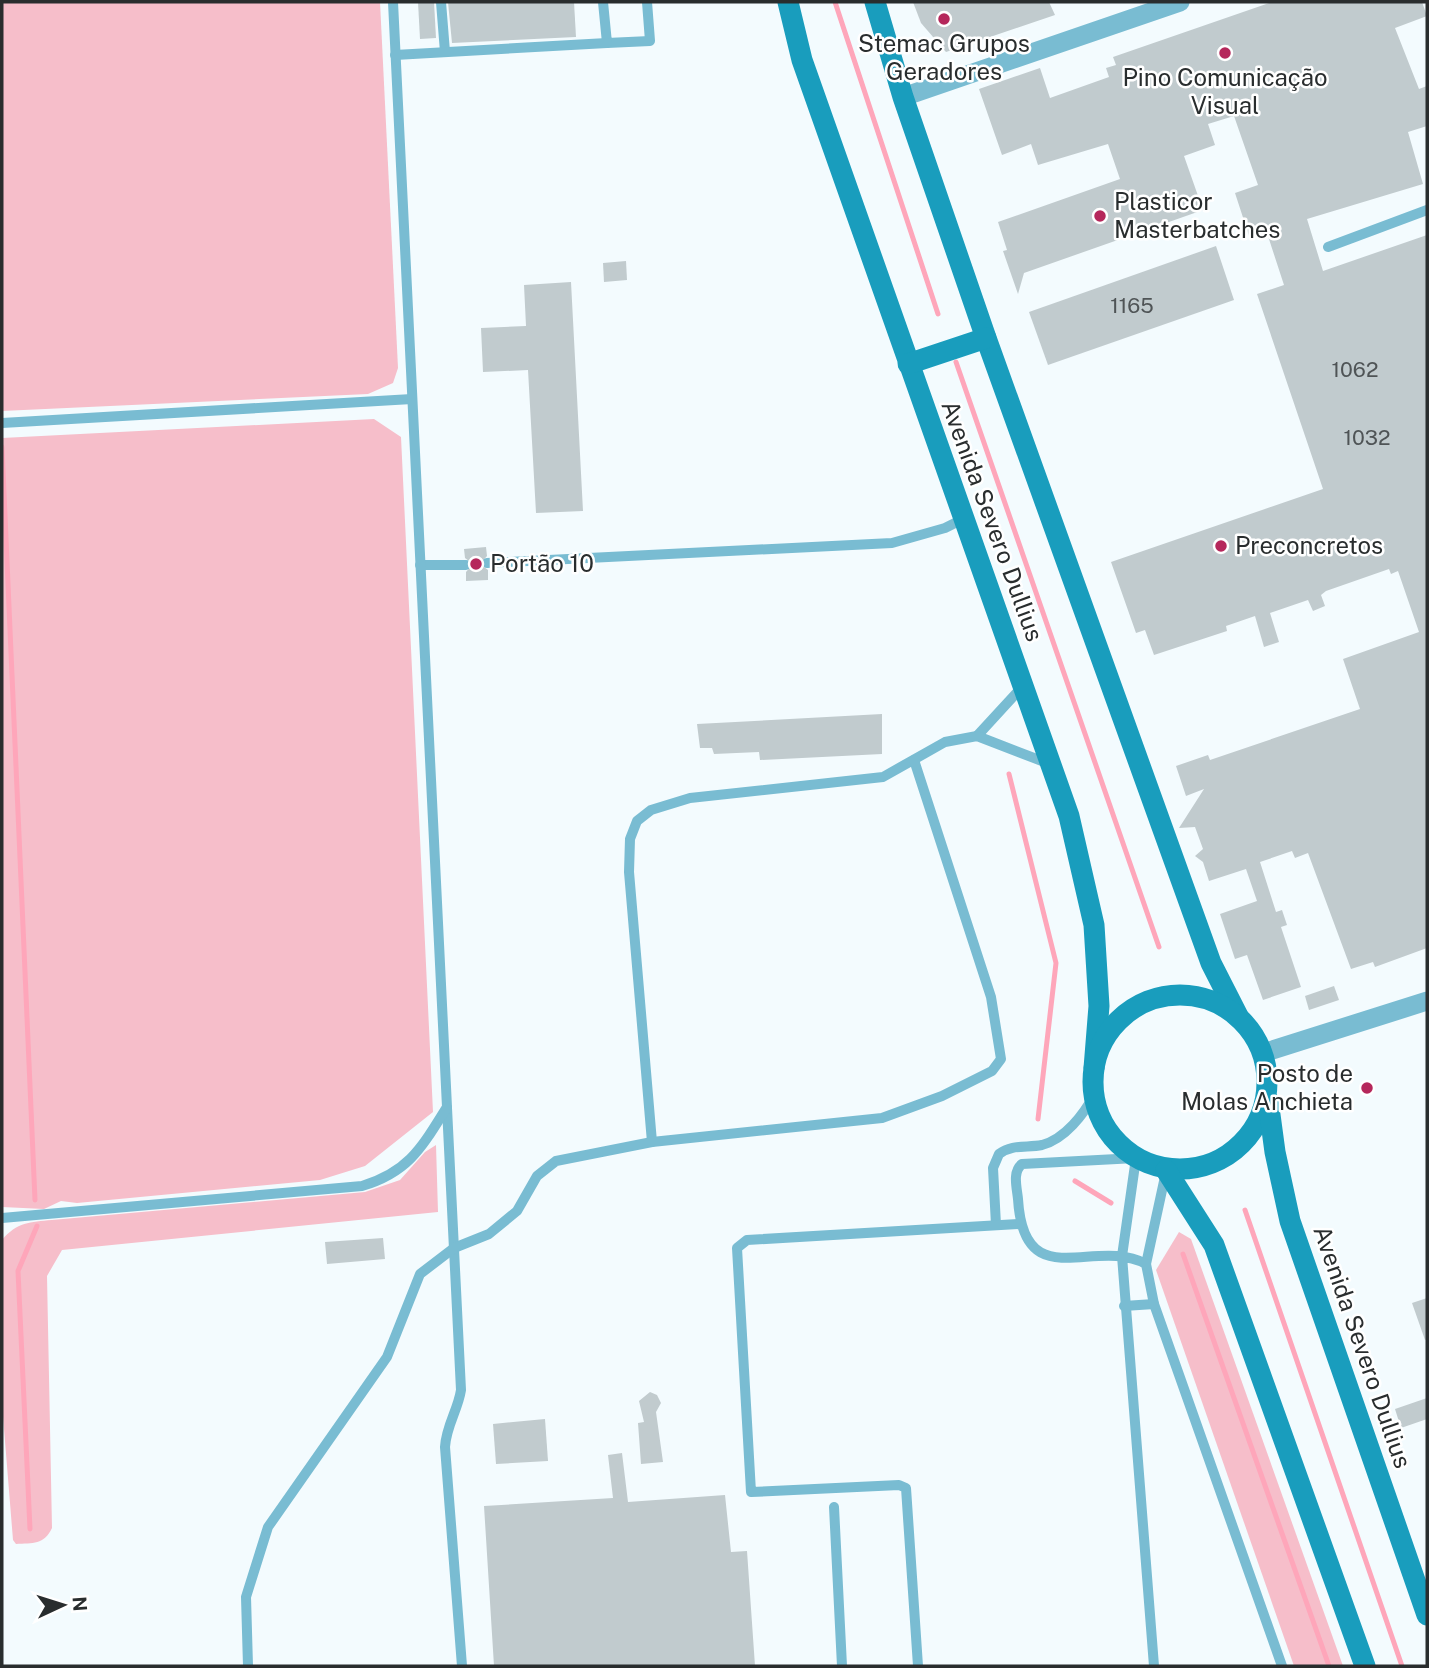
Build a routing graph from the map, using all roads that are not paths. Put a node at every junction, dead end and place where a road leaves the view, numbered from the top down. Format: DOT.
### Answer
graph roads {
  1 [pos="393,2"];
  2 [pos="441,2"];
  3 [pos="603,2"];
  4 [pos="647,2"];
  5 [pos="788,2"];
  6 [pos="875,2"];
  7 [pos="1180,2"];
  8 [pos="607,43"];
  9 [pos="445,52"];
  10 [pos="395,55"];
  11 [pos="903,97"];
  12 [pos="1427,210"];
  13 [pos="1328,247"];
  14 [pos="986,338"];
  15 [pos="908,364"];
  16 [pos="412,399"];
  17 [pos="2,423"];
  18 [pos="963,519"];
  19 [pos="487,564"];
  20 [pos="420,565"];
  21 [pos="466,565"];
  22 [pos="1023,686"];
  23 [pos="977,736"];
  24 [pos="914,760"];
  25 [pos="1051,765"];
  26 [pos="1427,1001"];
  27 [pos="1238,1016"];
  28 [pos="1263,1053"];
  29 [pos="1094,1068"];
  30 [pos="1267,1092"];
  31 [pos="1094,1095"];
  32 [pos="447,1107"];
  33 [pos="652,1142"];
  34 [pos="1136,1158"];
  35 [pos="1166,1170"];
  36 [pos="2,1218"];
  37 [pos="1019,1224"];
  38 [pos="996,1225"];
  39 [pos="454,1248"];
  40 [pos="1122,1256"];
  41 [pos="1146,1264"];
  42 [pos="1154,1304"];
  43 [pos="1124,1306"];
  44 [pos="834,1507"];
  45 [pos="1427,1615"];
  46 [pos="248,1666"];
  47 [pos="462,1666"];
  48 [pos="842,1666"];
  49 [pos="918,1666"];
  50 [pos="1154,1666"];
  51 [pos="1282,1666"];
  52 [pos="1365,1666"];
  1 -- 10 [label="lane"];
  2 -- 9 [label="lane"];
  3 -- 8 [label="lane"];
  4 -- 8 [label="lane"];
  5 -- 15 [label="main road, Avenida Severo Dullius"];
  6 -- 11 [label="main road"];
  7 -- 11 [label="street"];
  8 -- 9 [label="lane"];
  9 -- 10 [label="lane"];
  10 -- 16 [label="lane"];
  11 -- 14 [label="main road"];
  12 -- 13 [label="lane"];
  14 -- 15 [label="main road"];
  14 -- 27 [label="main road"];
  15 -- 18 [label="main road, Avenida Severo Dullius"];
  16 -- 17 [label="lane"];
  16 -- 20 [label="lane"];
  18 -- 19 [label="lane"];
  18 -- 22 [label="main road, Avenida Severo Dullius"];
  20 -- 21 [label="lane"];
  20 -- 32 [label="lane"];
  22 -- 23 [label="lane"];
  22 -- 25 [label="main road, Avenida Severo Dullius"];
  23 -- 24 [label="lane"];
  23 -- 25 [label="lane"];
  24 -- 33 [label="lane"];
  24 -- 33 [label="lane"];
  25 -- 29 [label="main road, Avenida Severo Dullius"];
  26 -- 28 [label="street"];
  27 -- 28 [label="main road"];
  27 -- 29 [label="main road"];
  28 -- 30 [label="main road"];
  29 -- 31 [label="main road"];
  30 -- 35 [label="main road"];
  30 -- 45 [label="main road, Avenida Severo Dullius"];
  31 -- 34 [label="main road"];
  31 -- 38 [label="lane"];
  32 -- 36 [label="lane"];
  32 -- 39 [label="lane"];
  33 -- 39 [label="lane"];
  34 -- 35 [label="main road"];
  34 -- 37 [label="lane"];
  34 -- 40 [label="lane"];
  35 -- 41 [label="lane"];
  35 -- 52 [label="main road"];
  37 -- 38 [label="lane"];
  37 -- 40 [label="lane"];
  38 -- 49 [label="lane"];
  39 -- 46 [label="lane"];
  39 -- 47 [label="lane"];
  40 -- 41 [label="lane"];
  40 -- 43 [label="lane"];
  41 -- 42 [label="lane"];
  42 -- 43 [label="lane"];
  42 -- 51 [label="lane"];
  43 -- 50 [label="lane"];
  44 -- 48 [label="lane"];
}
